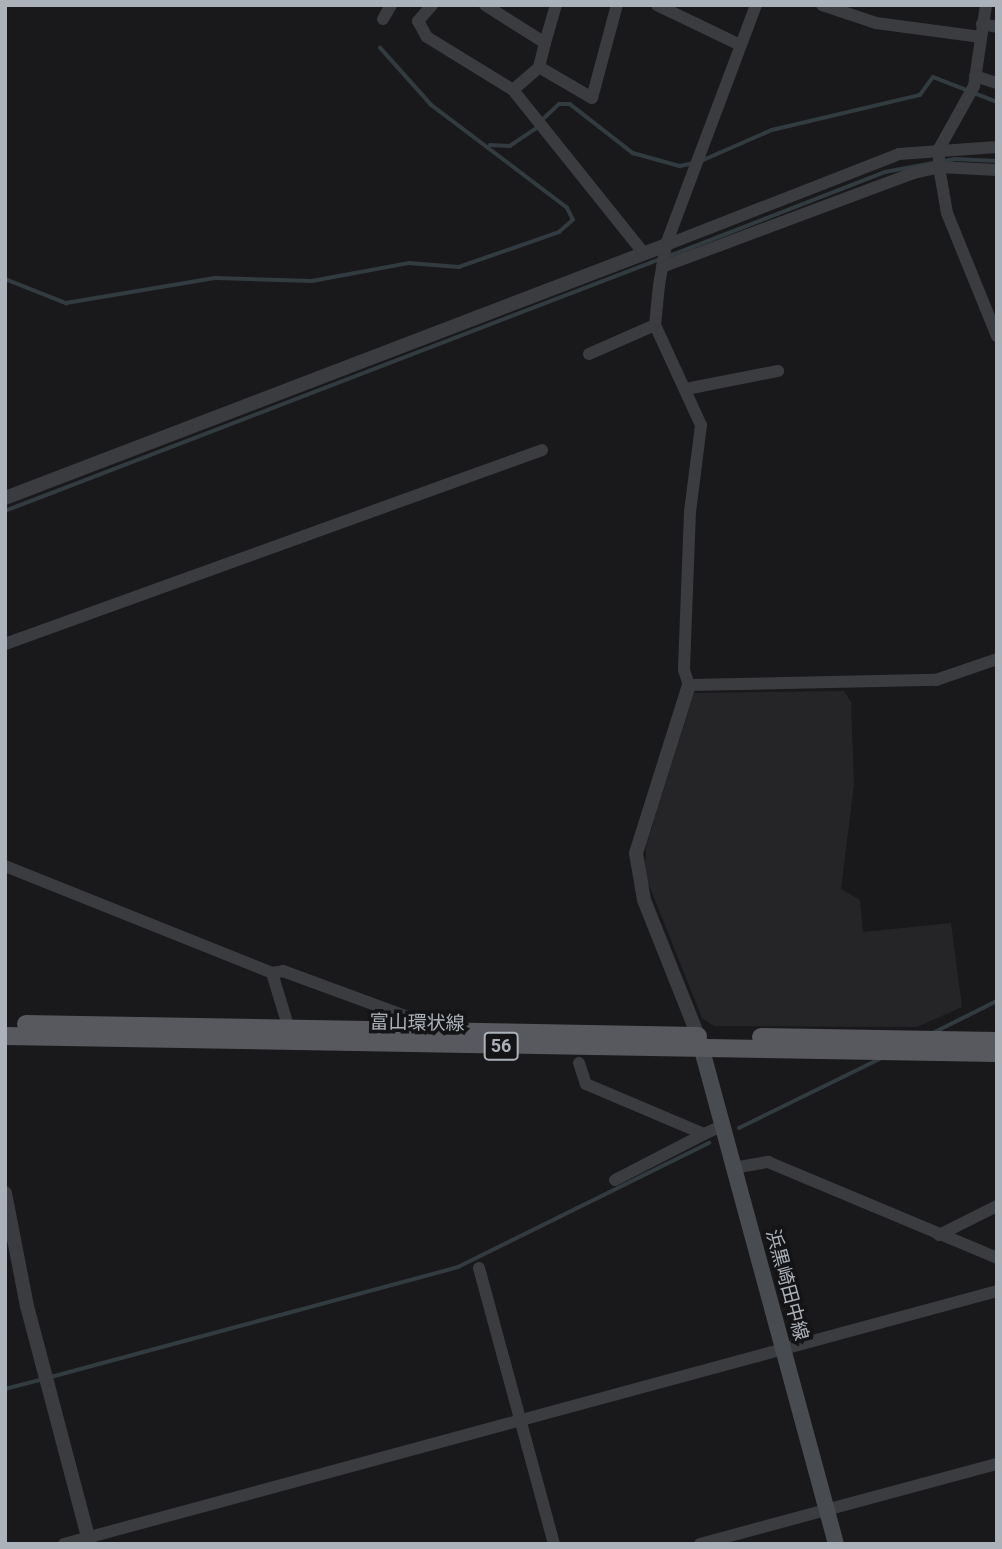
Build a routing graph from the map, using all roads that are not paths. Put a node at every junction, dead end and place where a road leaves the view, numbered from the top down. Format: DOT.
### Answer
graph roads {
  1 [pos="391,5"];
  2 [pos="432,5"];
  3 [pos="485,5"];
  4 [pos="556,5"];
  5 [pos="617,5"];
  6 [pos="756,5"];
  7 [pos="822,5"];
  8 [pos="986,5"];
  9 [pos="664,7"];
  10 [pos="383,19"];
  11 [pos="997,27"];
  12 [pos="982,30"];
  13 [pos="545,43"];
  14 [pos="740,45"];
  15 [pos="539,67"];
  16 [pos="975,76"];
  17 [pos="997,82"];
  18 [pos="513,90"];
  19 [pos="997,147"];
  20 [pos="939,149"];
  21 [pos="939,167"];
  22 [pos="997,170"];
  23 [pos="666,245"];
  24 [pos="643,252"];
  25 [pos="662,267"];
  26 [pos="655,325"];
  27 [pos="997,336"];
  28 [pos="589,354"];
  29 [pos="778,371"];
  30 [pos="685,390"];
  31 [pos="542,450"];
  32 [pos="5,498"];
  33 [pos="5,644"];
  34 [pos="997,659"];
  35 [pos="689,685"];
  36 [pos="5,866"];
  37 [pos="272,973"];
  38 [pos="5,1024"];
  39 [pos="289,1028"];
  40 [pos="446,1031"];
  41 [pos="5,1036"];
  42 [pos="997,1041"];
  43 [pos="700,1043"];
  44 [pos="997,1053"];
  45 [pos="579,1063"];
  46 [pos="722,1126"];
  47 [pos="704,1134"];
  48 [pos="733,1168"];
  49 [pos="615,1180"];
  50 [pos="5,1193"];
  51 [pos="997,1206"];
  52 [pos="939,1235"];
  53 [pos="997,1258"];
  54 [pos="479,1268"];
  55 [pos="997,1291"];
  56 [pos="783,1350"];
  57 [pos="519,1421"];
  58 [pos="997,1464"];
  59 [pos="827,1509"];
  60 [pos="89,1540"];
  61 [pos="64,1544"];
  62 [pos="554,1544"];
  63 [pos="700,1544"];
  64 [pos="836,1544"];
  1 -- 10 [label="street"];
  2 -- 18 [label="street"];
  3 -- 13 [label="street"];
  4 -- 13 [label="street"];
  5 -- 15 [label="street"];
  6 -- 14 [label="street"];
  7 -- 12 [label="street"];
  8 -- 12 [label="street"];
  9 -- 14 [label="street"];
  11 -- 12 [label="street"];
  12 -- 16 [label="street"];
  13 -- 15 [label="street"];
  14 -- 23 [label="street"];
  15 -- 18 [label="street"];
  16 -- 17 [label="street"];
  16 -- 20 [label="street"];
  18 -- 24 [label="street"];
  19 -- 20 [label="street"];
  20 -- 21 [label="street"];
  20 -- 23 [label="street"];
  21 -- 22 [label="street"];
  21 -- 25 [label="street"];
  21 -- 27 [label="street"];
  23 -- 24 [label="street"];
  23 -- 25 [label="street"];
  24 -- 32 [label="street"];
  25 -- 26 [label="street"];
  26 -- 28 [label="street"];
  26 -- 30 [label="street"];
  29 -- 30 [label="street"];
  30 -- 35 [label="street"];
  31 -- 33 [label="street"];
  34 -- 35 [label="street"];
  35 -- 43 [label="street"];
  36 -- 37 [label="street"];
  37 -- 39 [label="street"];
  37 -- 40 [label="street"];
  38 -- 39 [label="main road, 富山環状線 / 56"];
  39 -- 40 [label="main road, 富山環状線 / 56"];
  40 -- 43 [label="main road, 富山環状線 / 56"];
  41 -- 43 [label="main road, 富山環状線 / 56"];
  42 -- 43 [label="main road, 富山環状線 / 56"];
  43 -- 44 [label="main road, 富山環状線 / 56"];
  43 -- 46 [label="main road, 浜黒崎田中線"];
  45 -- 47 [label="street"];
  46 -- 47 [label="street"];
  46 -- 48 [label="main road, 浜黒崎田中線"];
  47 -- 49 [label="street"];
  48 -- 52 [label="street"];
  48 -- 56 [label="main road, 浜黒崎田中線"];
  50 -- 60 [label="street"];
  51 -- 52 [label="street"];
  52 -- 53 [label="street"];
  54 -- 57 [label="street"];
  55 -- 56 [label="street"];
  56 -- 57 [label="street"];
  56 -- 59 [label="main road, 浜黒崎田中線"];
  57 -- 60 [label="street"];
  57 -- 62 [label="street"];
  58 -- 59 [label="street"];
  59 -- 63 [label="street"];
  59 -- 64 [label="main road, 浜黒崎田中線"];
  60 -- 61 [label="street"];
}
